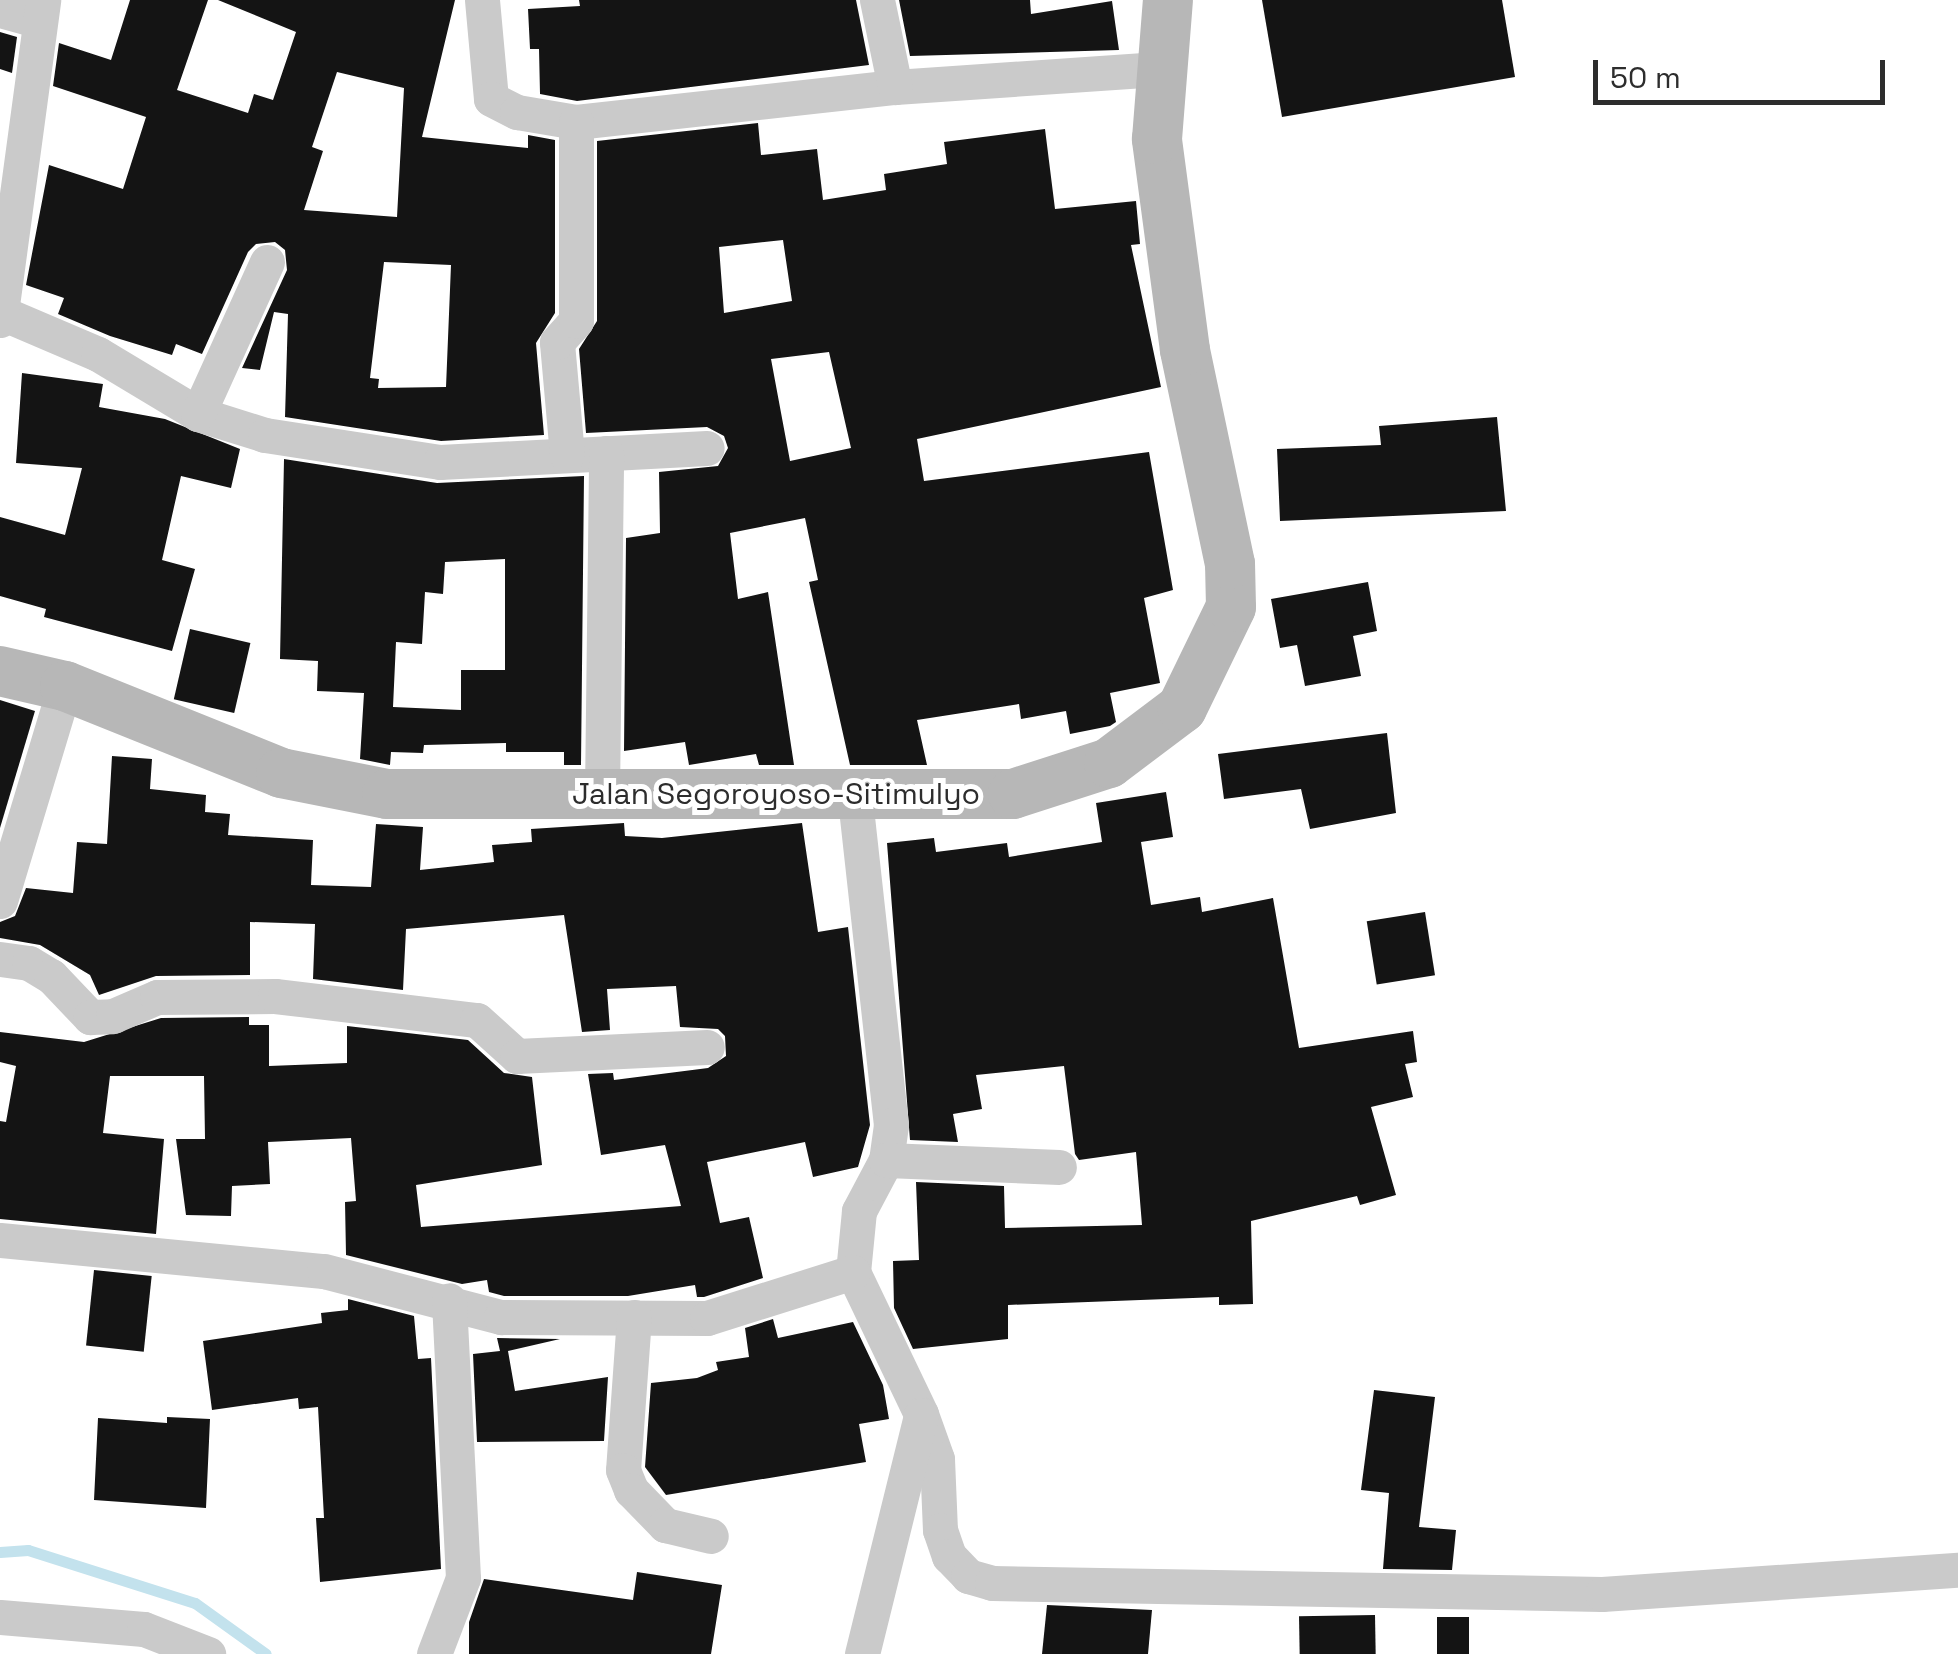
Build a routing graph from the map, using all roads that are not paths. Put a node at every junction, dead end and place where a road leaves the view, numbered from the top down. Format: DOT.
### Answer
graph roads {
  1 [pos="482,0"];
  2 [pos="877,0"];
  3 [pos="1168,0"];
  4 [pos="0,10"];
  5 [pos="42,10"];
  6 [pos="1158,69"];
  7 [pos="895,87"];
  8 [pos="576,122"];
  9 [pos="267,262"];
  10 [pos="3,275"];
  11 [pos="1,317"];
  12 [pos="198,414"];
  13 [pos="707,448"];
  14 [pos="606,453"];
  15 [pos="568,455"];
  16 [pos="0,671"];
  17 [pos="65,686"];
  18 [pos="602,793"];
  19 [pos="855,799"];
  20 [pos="0,901"];
  21 [pos="0,959"];
  22 [pos="707,1047"];
  23 [pos="886,1160"];
  24 [pos="1059,1167"];
  25 [pos="0,1240"];
  26 [pos="853,1272"];
  27 [pos="449,1300"];
  28 [pos="634,1318"];
  29 [pos="921,1414"];
  30 [pos="711,1536"];
  31 [pos="1958,1570"];
  32 [pos="0,1616"];
  33 [pos="208,1654"];
  34 [pos="434,1654"];
  35 [pos="862,1654"];
  1 -- 8 [label="street"];
  2 -- 7 [label="street"];
  3 -- 6 [label="main road, Jalan Segoroyoso-Sitimulyo"];
  4 -- 5 [label="street"];
  5 -- 10 [label="street"];
  6 -- 7 [label="street"];
  6 -- 19 [label="main road, Jalan Segoroyoso-Sitimulyo"];
  7 -- 8 [label="street"];
  8 -- 15 [label="street"];
  9 -- 12 [label="street"];
  10 -- 11 [label="street"];
  11 -- 12 [label="street"];
  12 -- 15 [label="street"];
  13 -- 14 [label="street"];
  14 -- 15 [label="street"];
  14 -- 18 [label="street"];
  16 -- 17 [label="main road, Jalan Segoroyoso-Sitimulyo"];
  17 -- 18 [label="main road, Jalan Segoroyoso-Sitimulyo"];
  17 -- 20 [label="street"];
  18 -- 19 [label="main road, Jalan Segoroyoso-Sitimulyo"];
  19 -- 23 [label="street"];
  21 -- 22 [label="street"];
  23 -- 24 [label="street"];
  23 -- 26 [label="street"];
  25 -- 27 [label="street"];
  26 -- 28 [label="street"];
  26 -- 29 [label="street"];
  27 -- 28 [label="street"];
  27 -- 34 [label="street"];
  28 -- 30 [label="street"];
  29 -- 31 [label="street"];
  29 -- 35 [label="street"];
  32 -- 33 [label="street"];
}
